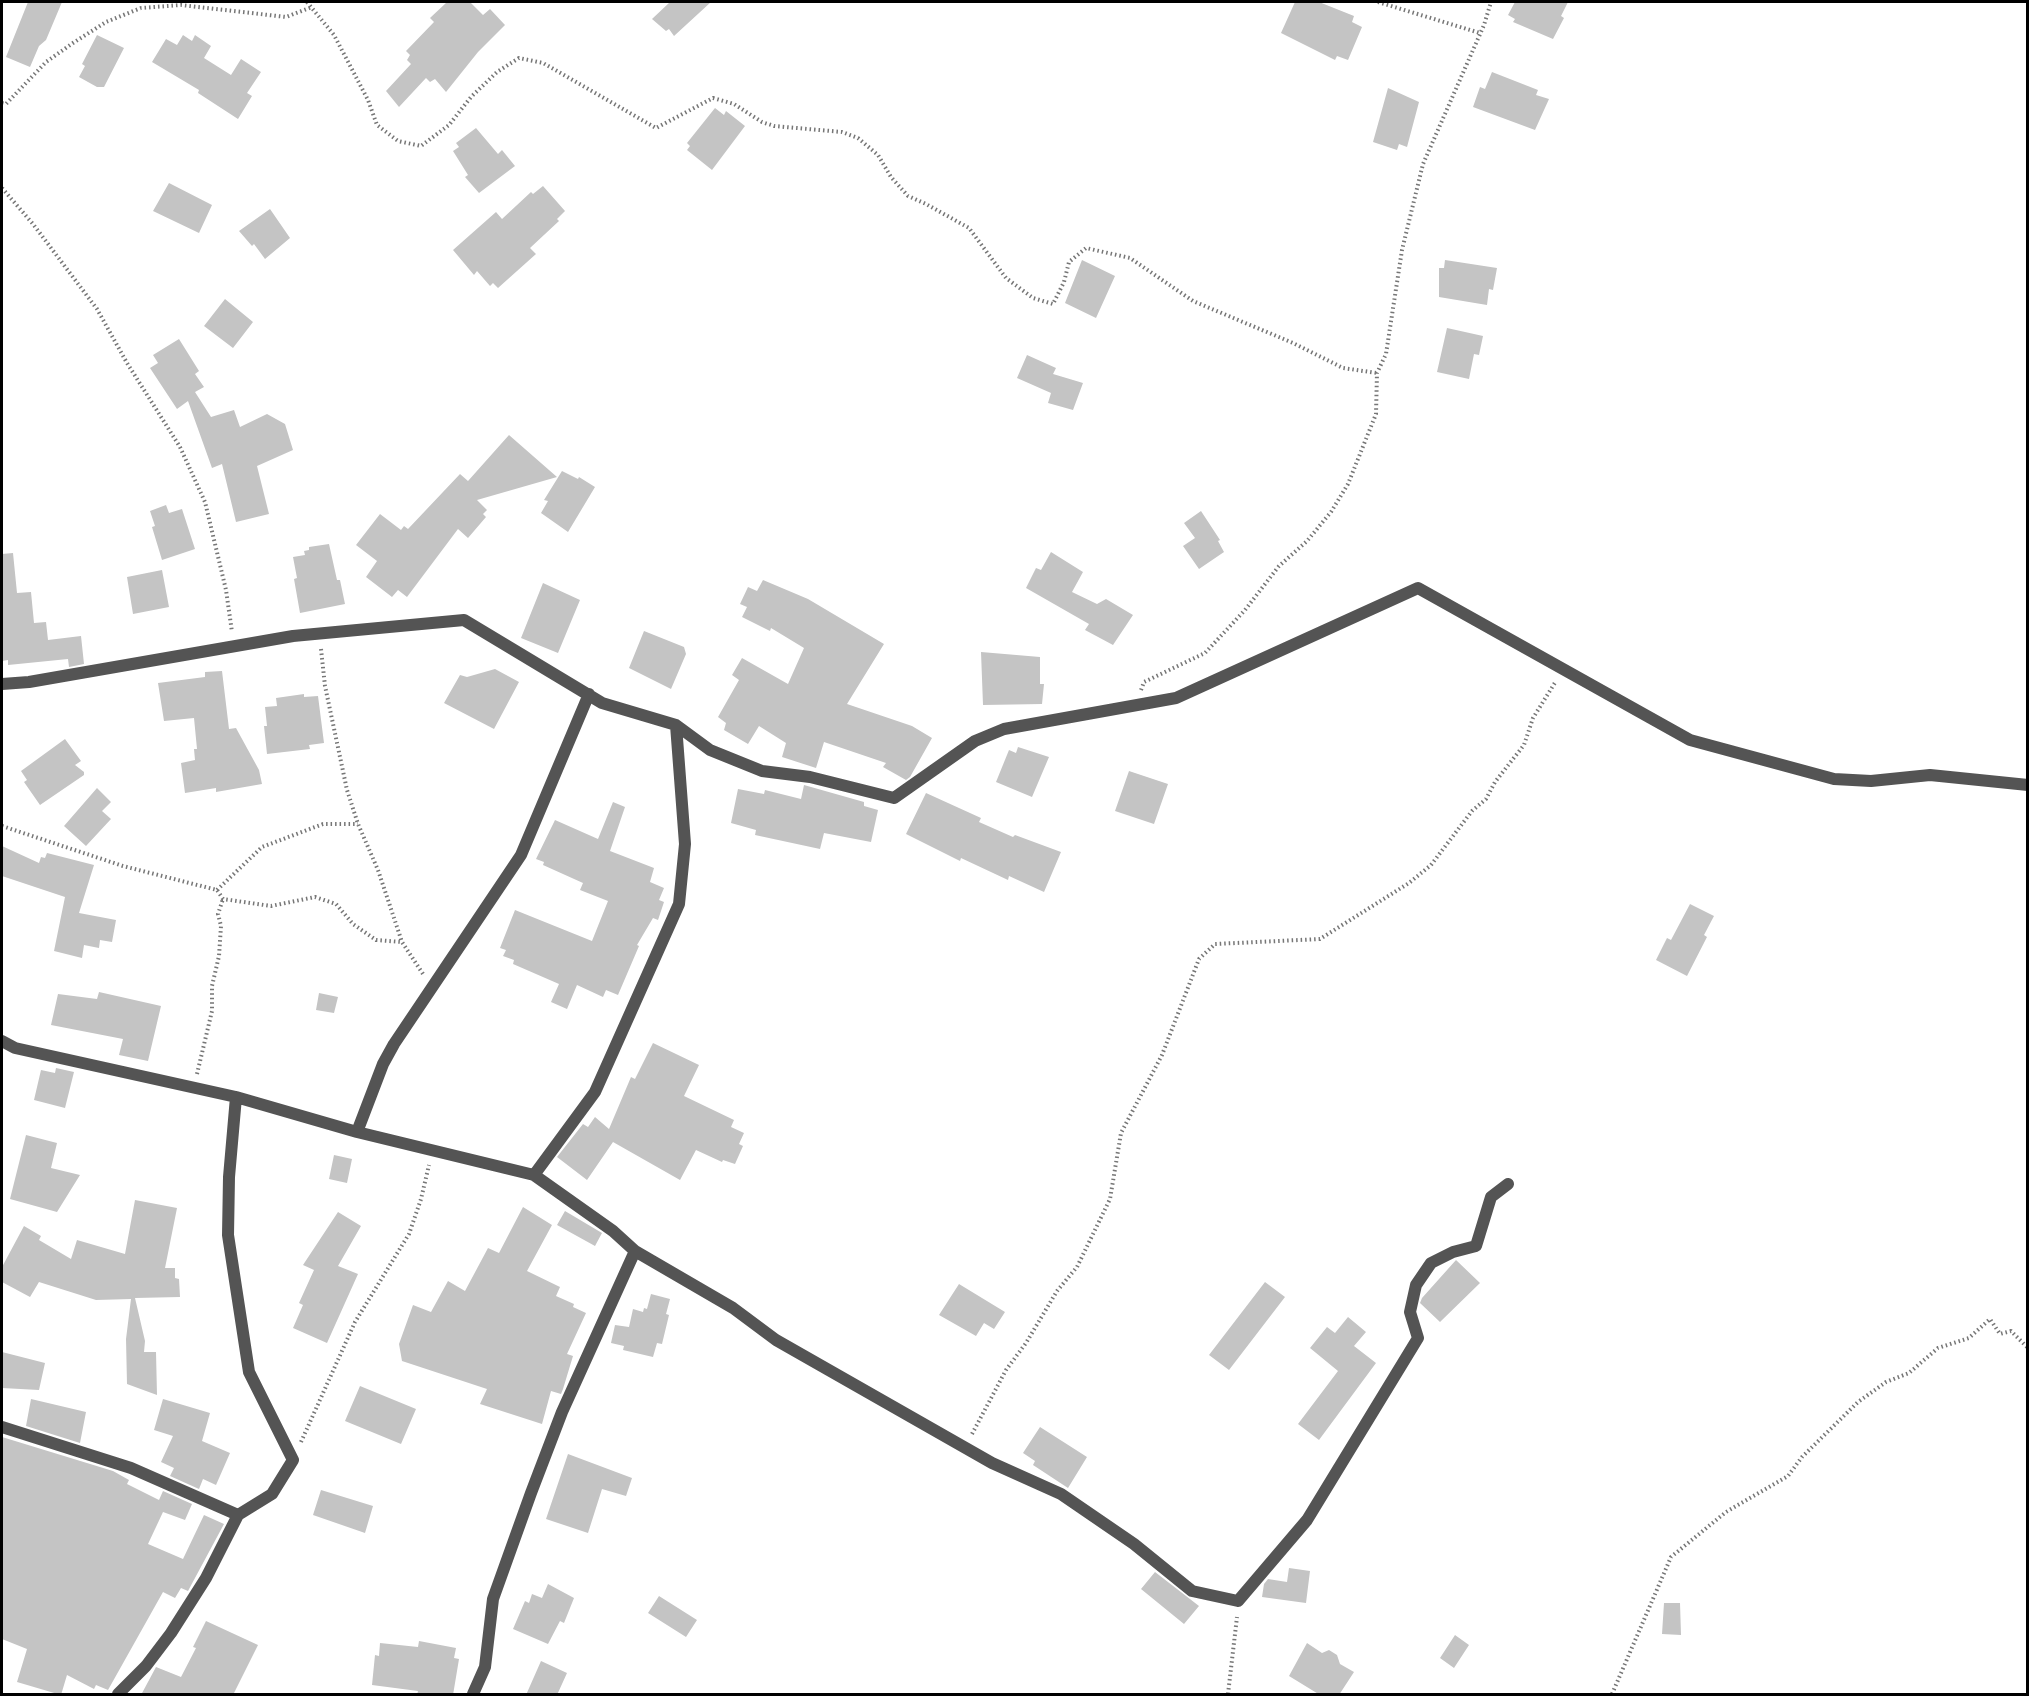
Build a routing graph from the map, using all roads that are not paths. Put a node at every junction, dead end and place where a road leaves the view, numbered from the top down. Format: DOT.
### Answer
graph roads {
  1 [pos="2,684"];
  2 [pos="589,694"];
  3 [pos="676,725"];
  4 [pos="2028,786"];
  5 [pos="2,1041"];
  6 [pos="236,1097"];
  7 [pos="357,1132"];
  8 [pos="534,1175"];
  9 [pos="1508,1184"];
  10 [pos="635,1251"];
  11 [pos="2,1427"];
  12 [pos="238,1515"];
  13 [pos="118,1695"];
  14 [pos="473,1695"];
  1 -- 2 [label="street"];
  2 -- 3 [label="street"];
  2 -- 7 [label="street"];
  3 -- 4 [label="street"];
  3 -- 8 [label="street"];
  5 -- 6 [label="street"];
  6 -- 7 [label="street"];
  6 -- 12 [label="street"];
  7 -- 8 [label="street"];
  8 -- 10 [label="street"];
  9 -- 10 [label="street"];
  10 -- 14 [label="street"];
  11 -- 12 [label="street"];
  12 -- 13 [label="street"];
}
